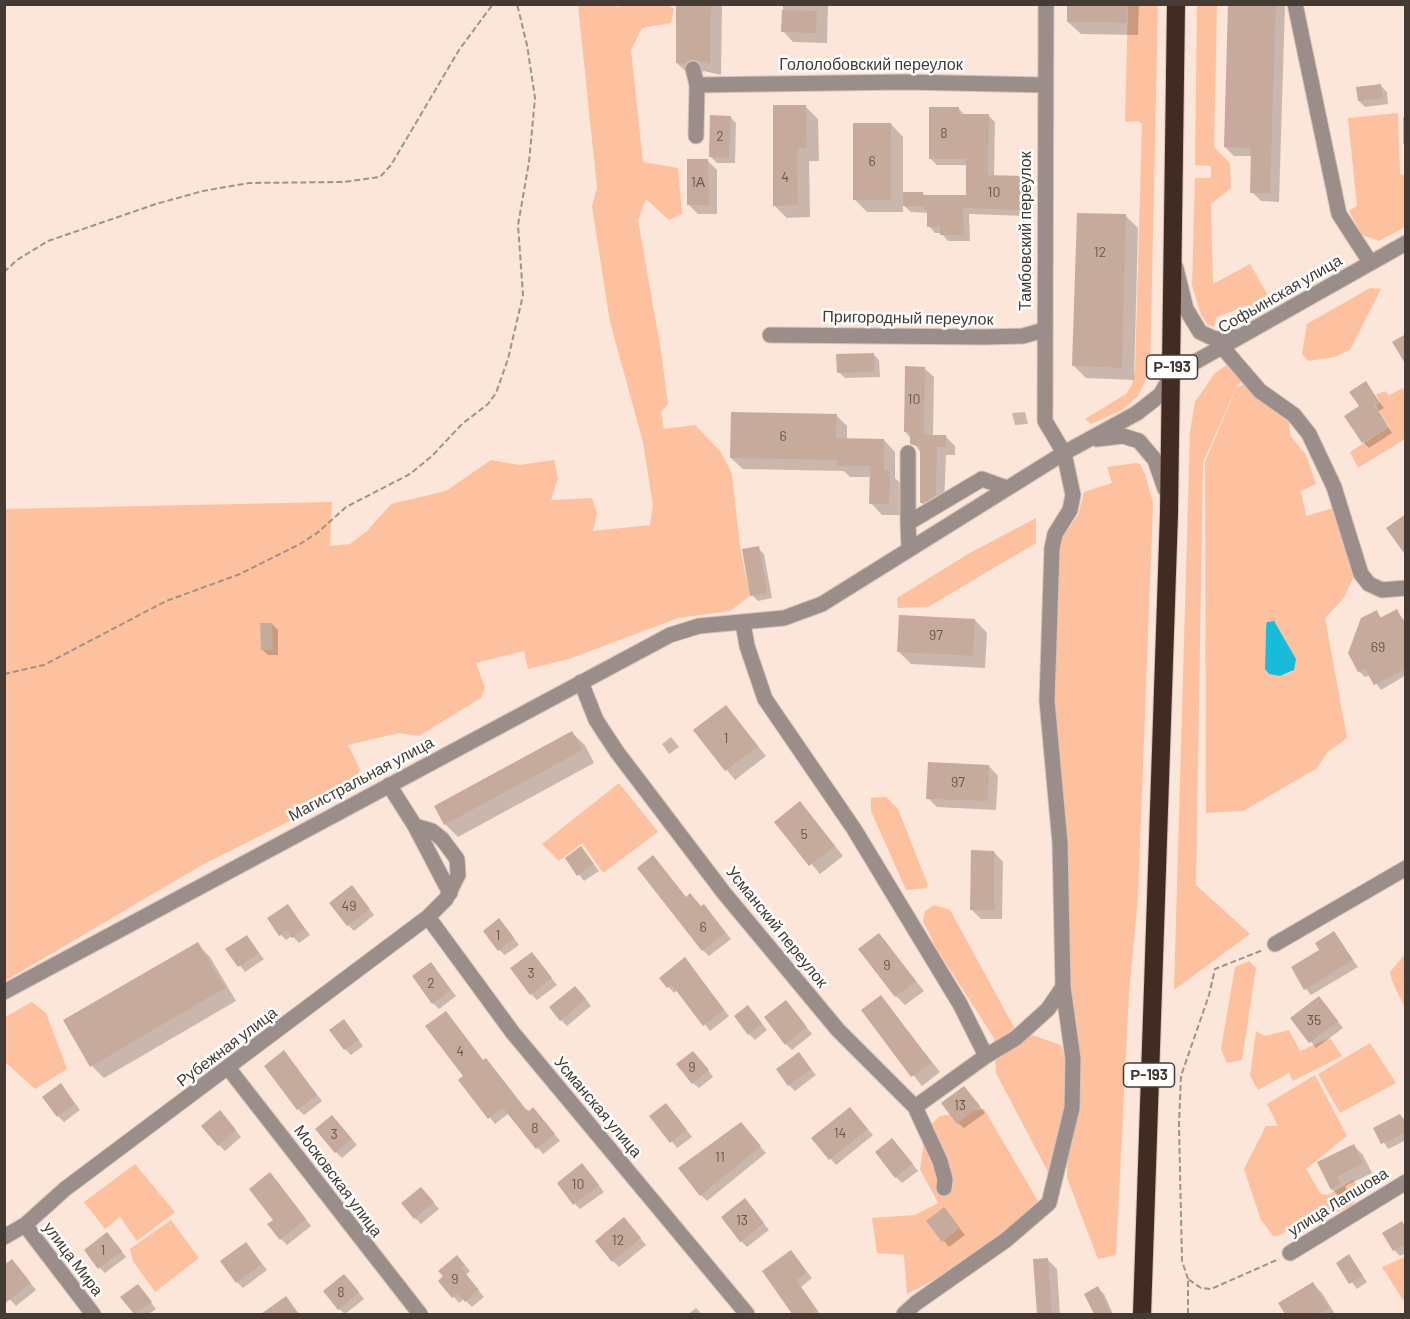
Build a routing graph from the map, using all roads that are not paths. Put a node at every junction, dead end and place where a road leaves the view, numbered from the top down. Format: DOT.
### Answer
graph roads {
  1 [pos="1046,4"];
  2 [pos="1176,4"];
  3 [pos="1295,4"];
  4 [pos="693,69"];
  5 [pos="697,85"];
  6 [pos="1045,85"];
  7 [pos="696,136"];
  8 [pos="1403,249"];
  9 [pos="1174,257"];
  10 [pos="1370,262"];
  11 [pos="1259,328"];
  12 [pos="1044,330"];
  13 [pos="770,335"];
  14 [pos="1223,348"];
  15 [pos="1172,375"];
  16 [pos="1088,440"];
  17 [pos="908,453"];
  18 [pos="1064,453"];
  19 [pos="1007,488"];
  20 [pos="1168,513"];
  21 [pos="908,523"];
  22 [pos="909,548"];
  23 [pos="1406,588"];
  24 [pos="743,623"];
  25 [pos="580,682"];
  26 [pos="389,785"];
  27 [pos="415,826"];
  28 [pos="1406,868"];
  29 [pos="450,893"];
  30 [pos="428,917"];
  31 [pos="1275,944"];
  32 [pos="1062,987"];
  33 [pos="4,992"];
  34 [pos="986,1056"];
  35 [pos="229,1069"];
  36 [pos="915,1107"];
  37 [pos="1406,1182"];
  38 [pos="944,1188"];
  39 [pos="25,1225"];
  40 [pos="4,1237"];
  41 [pos="1290,1253"];
  42 [pos="1140,1311"];
  43 [pos="93,1314"];
  44 [pos="420,1314"];
  45 [pos="747,1314"];
  46 [pos="904,1314"];
  1 -- 6 [label="street, Тамбовский переулок"];
  2 -- 9 [label="highway, Р-193"];
  3 -- 10 [label="street"];
  4 -- 5 [label="street"];
  5 -- 6 [label="street, Гололобовский переулок"];
  5 -- 7 [label="street"];
  6 -- 12 [label="street, Тамбовский переулок"];
  8 -- 10 [label="street, Софьинская улица"];
  9 -- 11 [label="street"];
  9 -- 15 [label="highway, Р-193"];
  10 -- 11 [label="street, Софьинская улица"];
  11 -- 14 [label="street, Софьинская улица"];
  12 -- 13 [label="street, Пригородный переулок"];
  12 -- 18 [label="street, Тамбовский переулок"];
  14 -- 15 [label="street, Софьинская улица"];
  14 -- 23 [label="street"];
  15 -- 16 [label="street, Магистральная улица"];
  15 -- 20 [label="highway, Р-193"];
  16 -- 18 [label="street, Магистральная улица"];
  16 -- 20 [label="street"];
  17 -- 21 [label="street"];
  18 -- 19 [label="street, Магистральная улица"];
  18 -- 32 [label="street, Тамбовский переулок"];
  19 -- 21 [label="street"];
  19 -- 22 [label="street, Магистральная улица"];
  20 -- 42 [label="highway, Р-193"];
  21 -- 22 [label="street"];
  22 -- 24 [label="street, Магистральная улица"];
  24 -- 25 [label="street, Магистральная улица"];
  24 -- 34 [label="street"];
  25 -- 26 [label="street, Магистральная улица"];
  25 -- 36 [label="street, Усманский переулок"];
  26 -- 27 [label="street"];
  26 -- 33 [label="street, Магистральная улица"];
  27 -- 29 [label="street"];
  27 -- 29 [label="street, Рубежная улица"];
  28 -- 31 [label="street"];
  29 -- 30 [label="street, Рубежная улица"];
  30 -- 35 [label="street, Рубежная улица"];
  30 -- 45 [label="street, Усманская улица"];
  32 -- 34 [label="street"];
  32 -- 46 [label="street, Тамбовский переулок"];
  34 -- 36 [label="street"];
  35 -- 39 [label="street, Рубежная улица"];
  35 -- 44 [label="street, Московская улица"];
  36 -- 38 [label="street, Усманский переулок"];
  37 -- 41 [label="street, улица Лапшова"];
  39 -- 40 [label="street, Рубежная улица"];
  39 -- 43 [label="street, улица Мира"];
}
